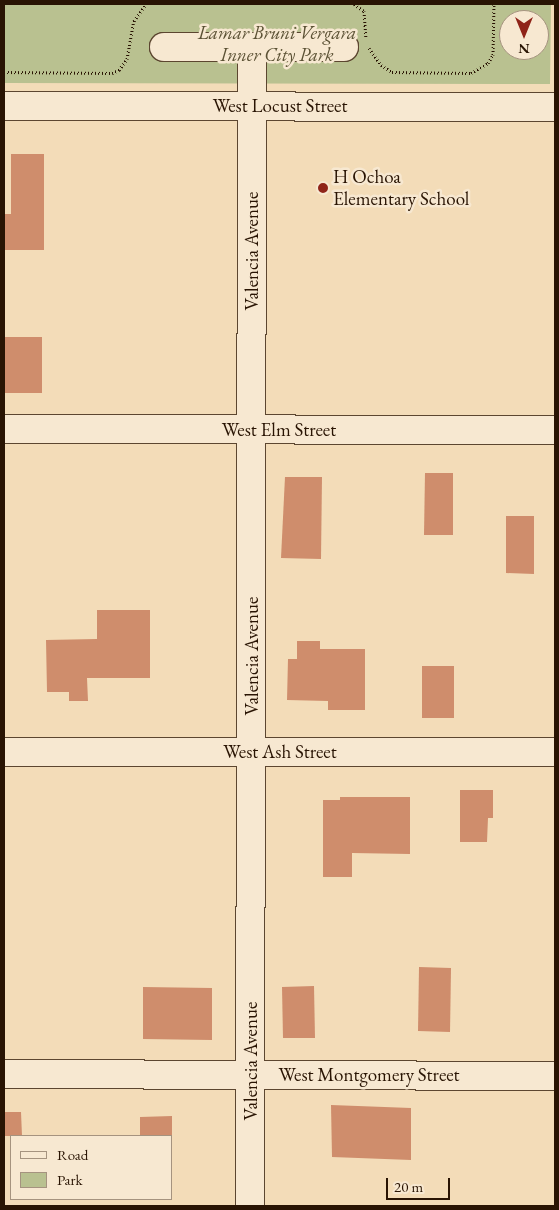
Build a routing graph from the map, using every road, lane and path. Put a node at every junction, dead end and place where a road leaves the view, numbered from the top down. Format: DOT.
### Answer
graph roads {
  1 [pos="146,4"];
  2 [pos="354,4"];
  3 [pos="494,4"];
  4 [pos="164,47"];
  5 [pos="252,47"];
  6 [pos="344,47"];
  7 [pos="4,72"];
  8 [pos="4,106"];
  9 [pos="252,106"];
  10 [pos="555,107"];
  11 [pos="4,429"];
  12 [pos="252,430"];
  13 [pos="555,430"];
  14 [pos="4,752"];
  15 [pos="252,752"];
  16 [pos="555,752"];
  17 [pos="4,1074"];
  18 [pos="251,1075"];
  19 [pos="555,1076"];
  20 [pos="250,1206"];
  1 -- 7 [label="path"];
  2 -- 3 [label="path"];
  4 -- 5 [label="street"];
  5 -- 6 [label="street"];
  5 -- 9 [label="street, Valencia Avenue"];
  8 -- 9 [label="street, West Locust Street"];
  9 -- 10 [label="street, West Locust Street"];
  9 -- 12 [label="street, Valencia Avenue"];
  11 -- 12 [label="street, West Elm Street"];
  12 -- 13 [label="street, West Elm Street"];
  12 -- 15 [label="street, Valencia Avenue"];
  14 -- 15 [label="street, West Ash Street"];
  15 -- 16 [label="street, West Ash Street"];
  15 -- 18 [label="street, Valencia Avenue"];
  17 -- 18 [label="street, West Montgomery Street"];
  18 -- 19 [label="street, West Montgomery Street"];
  18 -- 20 [label="street, Valencia Avenue"];
}
